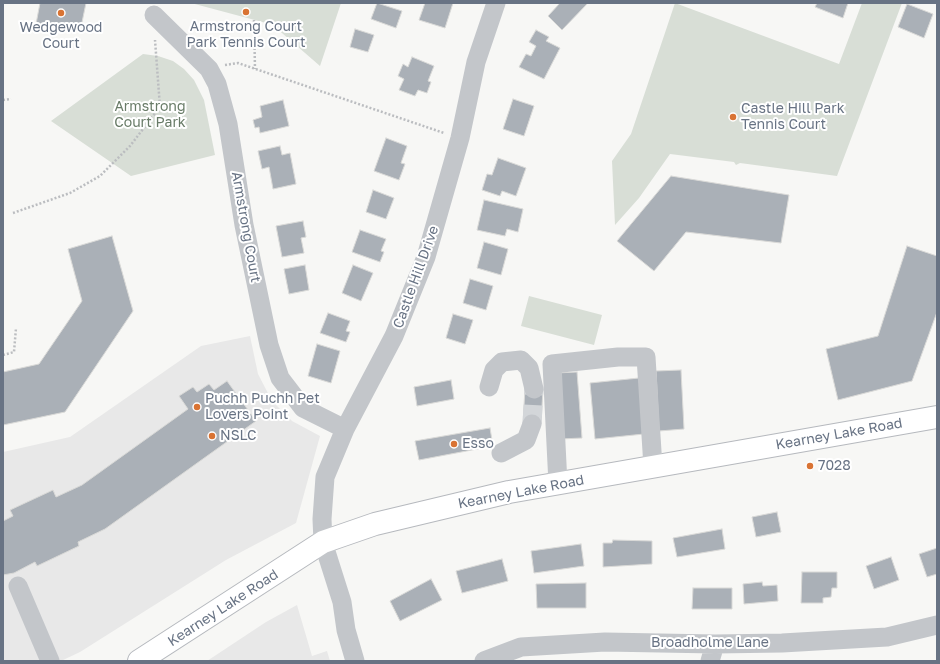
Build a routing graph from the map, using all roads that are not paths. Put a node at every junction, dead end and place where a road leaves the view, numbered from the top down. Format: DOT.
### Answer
graph roads {
  1 [pos="496,3"];
  2 [pos="154,15"];
  3 [pos="489,387"];
  4 [pos="534,389"];
  5 [pos="937,417"];
  6 [pos="532,424"];
  7 [pos="345,429"];
  8 [pos="501,453"];
  9 [pos="653,467"];
  10 [pos="558,484"];
  11 [pos="323,542"];
  12 [pos="18,586"];
  13 [pos="937,625"];
  14 [pos="712,652"];
  15 [pos="50,661"];
  16 [pos="139,661"];
  17 [pos="355,661"];
  18 [pos="484,661"];
  1 -- 7 [label="street, Castle Hill Drive"];
  2 -- 7 [label="street, Armstrong Court"];
  3 -- 4 [label="street"];
  5 -- 9 [label="main road, Kearney Lake Road"];
  6 -- 8 [label="street"];
  7 -- 11 [label="street, Castle Hill Drive"];
  9 -- 10 [label="main road, Kearney Lake Road"];
  9 -- 10 [label="street"];
  10 -- 11 [label="main road, Kearney Lake Road"];
  11 -- 16 [label="main road, Kearney Lake Road"];
  11 -- 17 [label="street"];
  12 -- 15 [label="street"];
  13 -- 14 [label="street, Broadholme Lane"];
  14 -- 18 [label="street, Broadholme Lane"];
}
